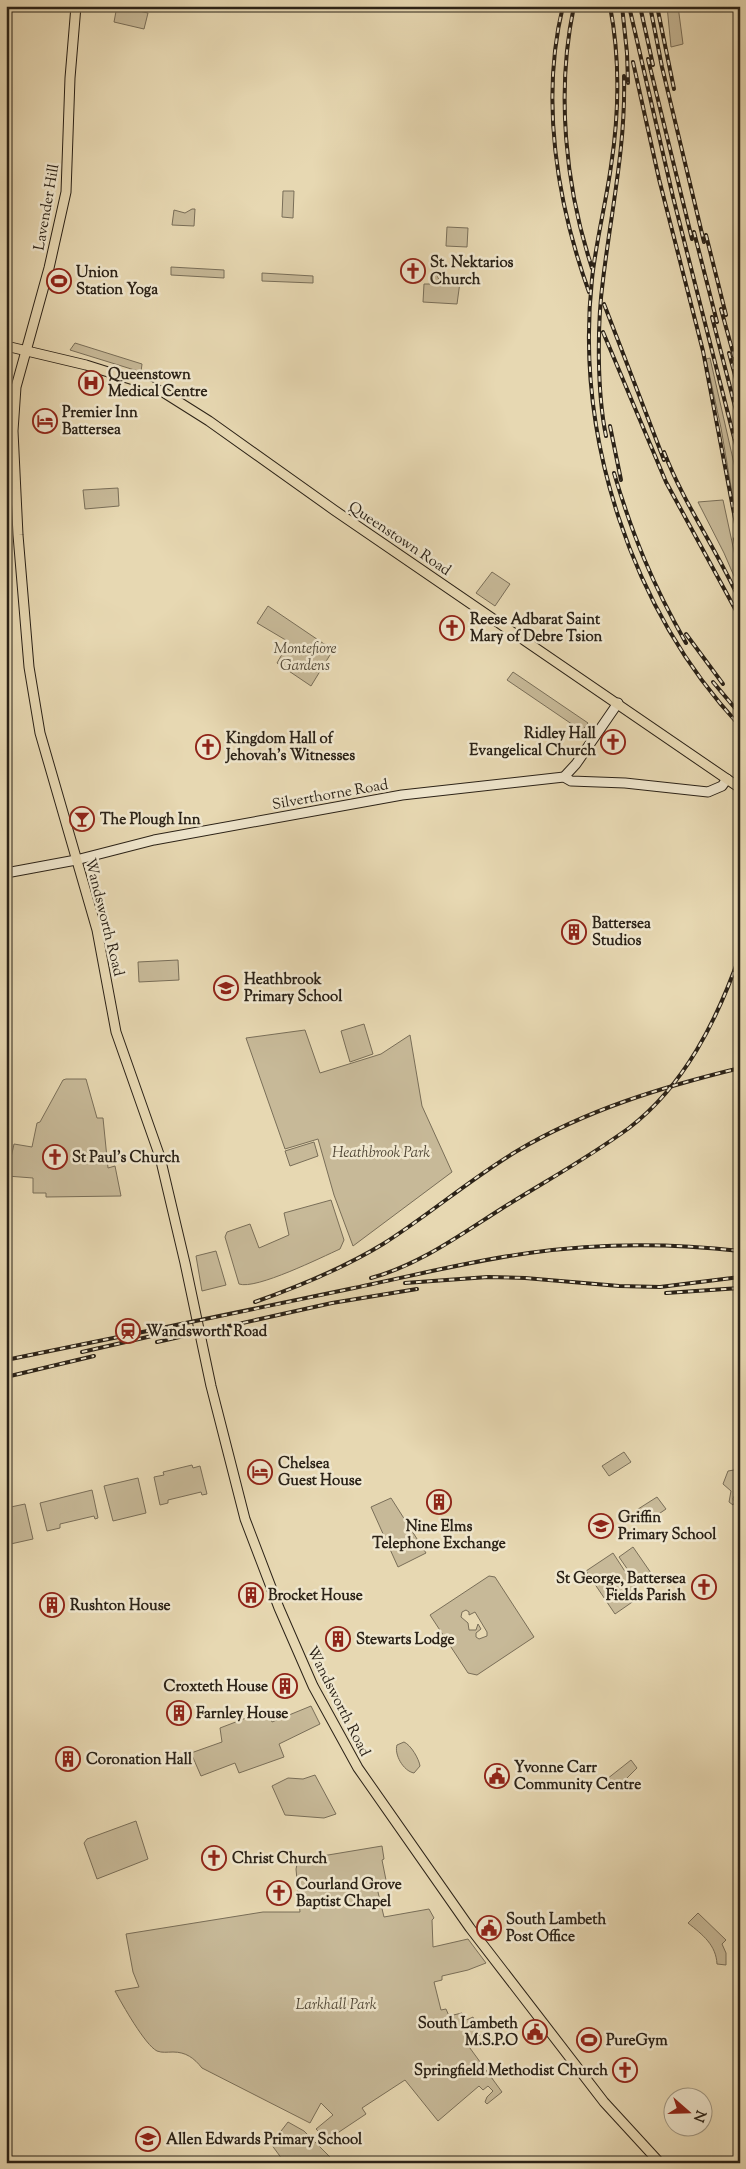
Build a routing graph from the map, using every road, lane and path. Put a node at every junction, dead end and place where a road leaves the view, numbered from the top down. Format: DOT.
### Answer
graph roads {
  1 [pos="76,6"];
  2 [pos="6,346"];
  3 [pos="27,350"];
  4 [pos="618,703"];
  5 [pos="576,764"];
  6 [pos="564,777"];
  7 [pos="727,779"];
  8 [pos="591,781"];
  9 [pos="740,788"];
  10 [pos="76,860"];
  11 [pos="6,873"];
  12 [pos="660,2163"];
  1 -- 3 [label="main road, Lavender Hill"];
  2 -- 3 [label="main road, Queenstown Road"];
  3 -- 4 [label="main road, Queenstown Road"];
  3 -- 10 [label="main road, Wandsworth Road"];
  4 -- 5 [label="main road"];
  4 -- 7 [label="main road, Queenstown Road"];
  5 -- 6 [label="main road"];
  5 -- 8 [label="main road"];
  6 -- 8 [label="main road, Silverthorne Road"];
  6 -- 10 [label="main road, Silverthorne Road"];
  7 -- 8 [label="main road, Silverthorne Road"];
  7 -- 9 [label="main road, Queenstown Road"];
  10 -- 11 [label="main road, Silverthorne Road"];
  10 -- 12 [label="main road, Wandsworth Road"];
}
